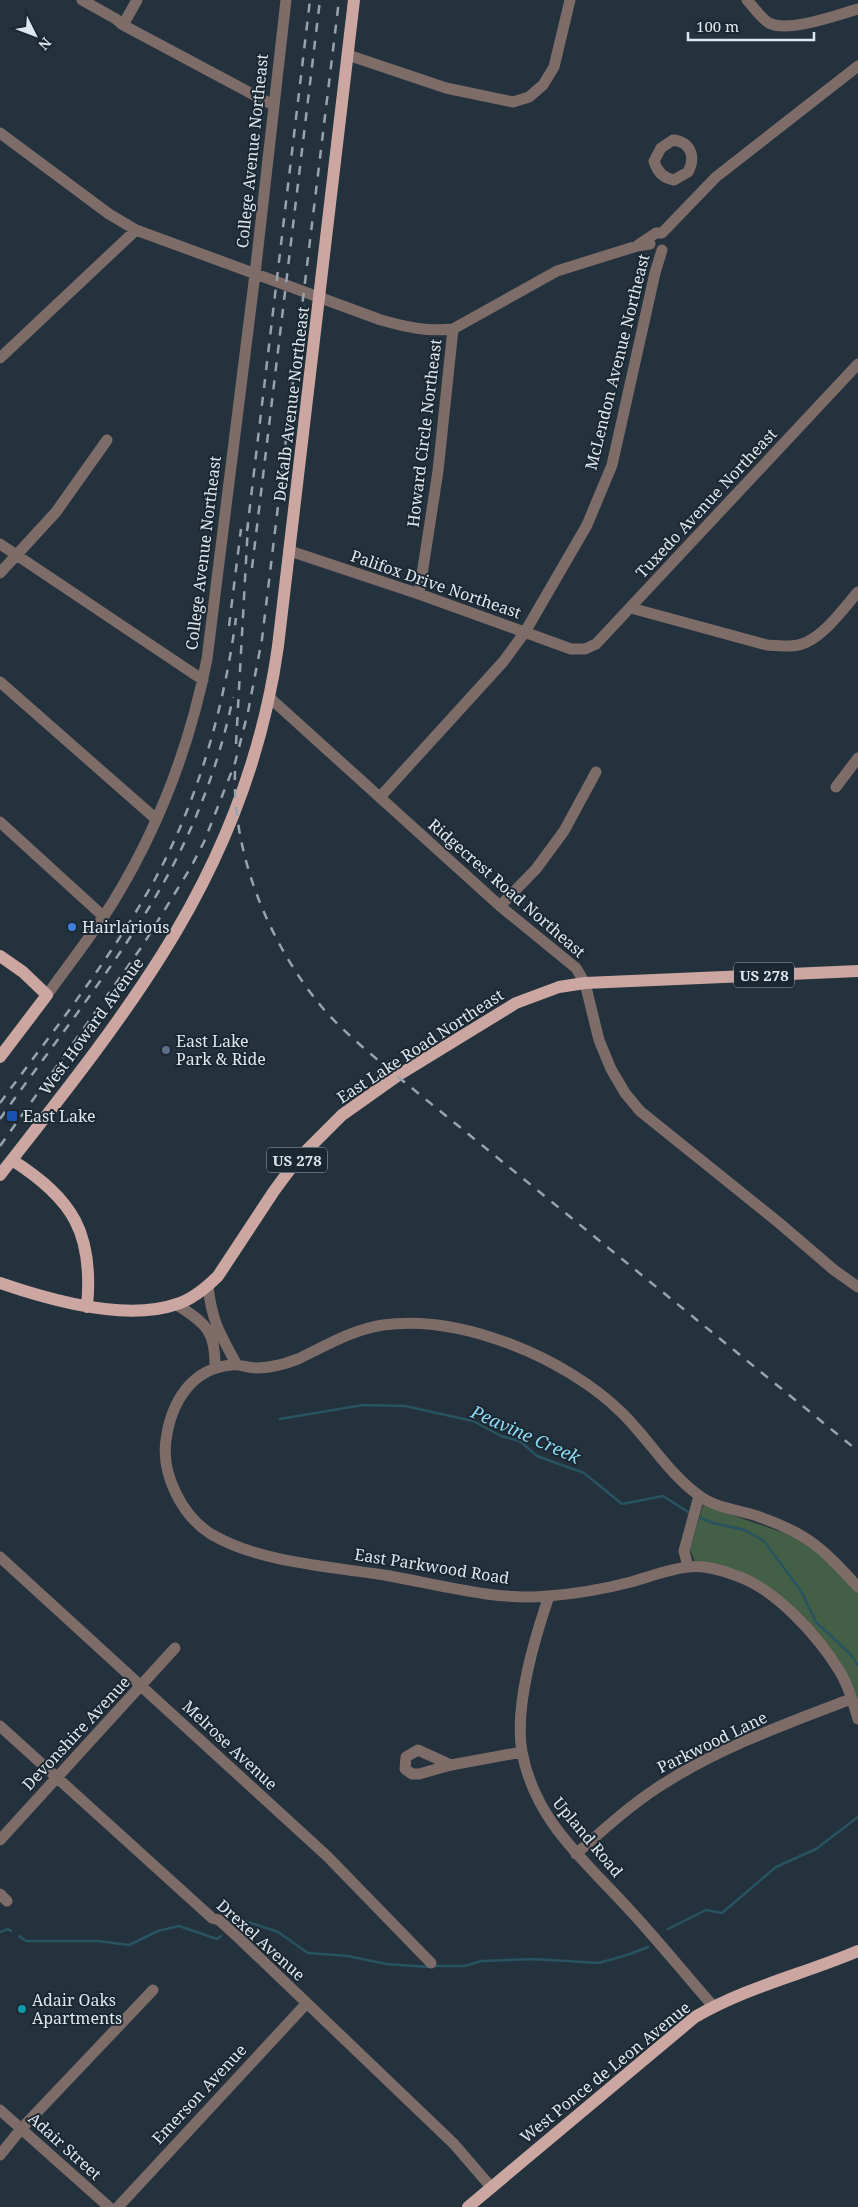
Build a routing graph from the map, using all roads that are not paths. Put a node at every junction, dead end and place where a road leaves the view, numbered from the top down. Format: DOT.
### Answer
graph roads {
  1 [pos="82,0"];
  2 [pos="136,0"];
  3 [pos="286,0"];
  4 [pos="354,0"];
  5 [pos="570,0"];
  6 [pos="747,0"];
  7 [pos="858,9"];
  8 [pos="123,25"];
  9 [pos="348,55"];
  10 [pos="858,66"];
  11 [pos="273,105"];
  12 [pos="0,133"];
  13 [pos="688,172"];
  14 [pos="705,187"];
  15 [pos="136,230"];
  16 [pos="657,238"];
  17 [pos="255,274"];
  18 [pos="320,298"];
  19 [pos="453,329"];
  20 [pos="0,358"];
  21 [pos="858,364"];
  22 [pos="107,440"];
  23 [pos="0,544"];
  24 [pos="290,551"];
  25 [pos="18,556"];
  26 [pos="0,573"];
  27 [pos="858,592"];
  28 [pos="419,594"];
  29 [pos="631,608"];
  30 [pos="525,632"];
  31 [pos="571,649"];
  32 [pos="203,680"];
  33 [pos="0,682"];
  34 [pos="270,698"];
  35 [pos="858,758"];
  36 [pos="596,772"];
  37 [pos="836,787"];
  38 [pos="380,797"];
  39 [pos="237,807"];
  40 [pos="156,819"];
  41 [pos="0,822"];
  42 [pos="500,906"];
  43 [pos="103,916"];
  44 [pos="0,956"];
  45 [pos="858,971"];
  46 [pos="585,983"];
  47 [pos="47,995"];
  48 [pos="0,1057"];
  49 [pos="12,1160"];
  50 [pos="0,1175"];
  51 [pos="0,1284"];
  52 [pos="208,1286"];
  53 [pos="858,1287"];
  54 [pos="176,1305"];
  55 [pos="87,1307"];
  56 [pos="237,1364"];
  57 [pos="215,1368"];
  58 [pos="699,1496"];
  59 [pos="0,1557"];
  60 [pos="688,1567"];
  61 [pos="858,1587"];
  62 [pos="548,1596"];
  63 [pos="175,1648"];
  64 [pos="142,1686"];
  65 [pos="851,1699"];
  66 [pos="858,1719"];
  67 [pos="0,1726"];
  68 [pos="522,1752"];
  69 [pos="451,1765"];
  70 [pos="56,1777"];
  71 [pos="0,1840"];
  72 [pos="576,1854"];
  73 [pos="858,1951"];
  74 [pos="431,1964"];
  75 [pos="153,1990"];
  76 [pos="306,2004"];
  77 [pos="713,2006"];
  78 [pos="0,2110"];
  79 [pos="21,2129"];
  80 [pos="0,2154"];
  81 [pos="491,2187"];
  82 [pos="109,2207"];
  83 [pos="118,2207"];
  84 [pos="468,2207"];
  1 -- 8 [label="street"];
  2 -- 8 [label="street"];
  3 -- 11 [label="street, College Avenue Northeast"];
  4 -- 9 [label="main road, DeKalb Avenue Northeast"];
  5 -- 9 [label="street"];
  6 -- 7 [label="street"];
  8 -- 11 [label="street"];
  9 -- 18 [label="main road, DeKalb Avenue Northeast"];
  10 -- 14 [label="street, McLendon Avenue Northeast"];
  11 -- 17 [label="street, College Avenue Northeast"];
  12 -- 15 [label="street"];
  13 -- 14 [label="street"];
  14 -- 16 [label="street, McLendon Avenue Northeast"];
  15 -- 17 [label="street"];
  15 -- 20 [label="street"];
  16 -- 19 [label="street, Howard Circle Northeast"];
  16 -- 30 [label="street, McLendon Avenue Northeast"];
  17 -- 18 [label="street"];
  17 -- 32 [label="street, College Avenue Northeast"];
  18 -- 19 [label="street"];
  18 -- 24 [label="main road, DeKalb Avenue Northeast"];
  19 -- 28 [label="street, Howard Circle Northeast"];
  21 -- 29 [label="street, Tuxedo Avenue Northeast"];
  22 -- 25 [label="street"];
  23 -- 25 [label="street"];
  24 -- 28 [label="street, Palifox Drive Northeast"];
  24 -- 34 [label="main road, DeKalb Avenue Northeast"];
  25 -- 26 [label="street"];
  25 -- 32 [label="street"];
  27 -- 29 [label="street"];
  28 -- 30 [label="street, Palifox Drive Northeast"];
  29 -- 31 [label="street, Tuxedo Avenue Northeast"];
  30 -- 31 [label="street, Palifox Drive Northeast"];
  30 -- 38 [label="street, McLendon Avenue Northeast"];
  32 -- 40 [label="street, College Avenue Northeast"];
  33 -- 40 [label="street"];
  34 -- 38 [label="street, Ridgecrest Road Northeast"];
  34 -- 39 [label="main road, DeKalb Avenue Northeast"];
  35 -- 37 [label="street"];
  36 -- 42 [label="street"];
  38 -- 42 [label="street, Ridgecrest Road Northeast"];
  39 -- 49 [label="main road, West Howard Avenue"];
  40 -- 43 [label="street, College Avenue Northeast"];
  41 -- 43 [label="street"];
  42 -- 46 [label="street, Ridgecrest Road Northeast"];
  43 -- 47 [label="street, College Avenue Northeast"];
  44 -- 47 [label="main road"];
  45 -- 46 [label="main road, East Lake Road Northeast / US 278"];
  46 -- 52 [label="main road, East Lake Road Northeast / US 278"];
  46 -- 53 [label="street, Ridgecrest Road Northeast"];
  47 -- 48 [label="main road, College Avenue Northeast"];
  49 -- 50 [label="main road, West Howard Avenue"];
  49 -- 55 [label="main road"];
  51 -- 55 [label="main road, East Lake Road Northeast / US 278"];
  52 -- 54 [label="main road, East Lake Road Northeast / US 278"];
  52 -- 56 [label="street"];
  54 -- 55 [label="main road, East Lake Road Northeast / US 278"];
  54 -- 57 [label="street"];
  56 -- 57 [label="street, East Parkwood Road"];
  56 -- 58 [label="street, East Parkwood Road"];
  57 -- 62 [label="street, East Parkwood Road"];
  58 -- 60 [label="street"];
  58 -- 61 [label="street, East Parkwood Road"];
  59 -- 64 [label="street, Melrose Avenue"];
  60 -- 62 [label="street, East Parkwood Road"];
  60 -- 65 [label="street, East Parkwood Road"];
  62 -- 68 [label="street, Upland Road"];
  63 -- 64 [label="street, Devonshire Avenue"];
  64 -- 70 [label="street, Devonshire Avenue"];
  64 -- 74 [label="street, Melrose Avenue"];
  65 -- 66 [label="street, East Parkwood Road"];
  65 -- 72 [label="street, Parkwood Lane"];
  67 -- 70 [label="street, Drexel Avenue"];
  68 -- 69 [label="street"];
  68 -- 72 [label="street, Upland Road"];
  70 -- 71 [label="street, Devonshire Avenue"];
  70 -- 76 [label="street, Drexel Avenue"];
  72 -- 77 [label="street, Upland Road"];
  73 -- 77 [label="main road, West Ponce de Leon Avenue"];
  75 -- 79 [label="street"];
  76 -- 81 [label="street, Drexel Avenue"];
  76 -- 83 [label="street, Emerson Avenue"];
  77 -- 81 [label="main road, West Ponce de Leon Avenue"];
  78 -- 79 [label="street, Adair Street"];
  79 -- 80 [label="street"];
  79 -- 82 [label="street, Adair Street"];
  81 -- 84 [label="main road, West Ponce de Leon Avenue"];
}
